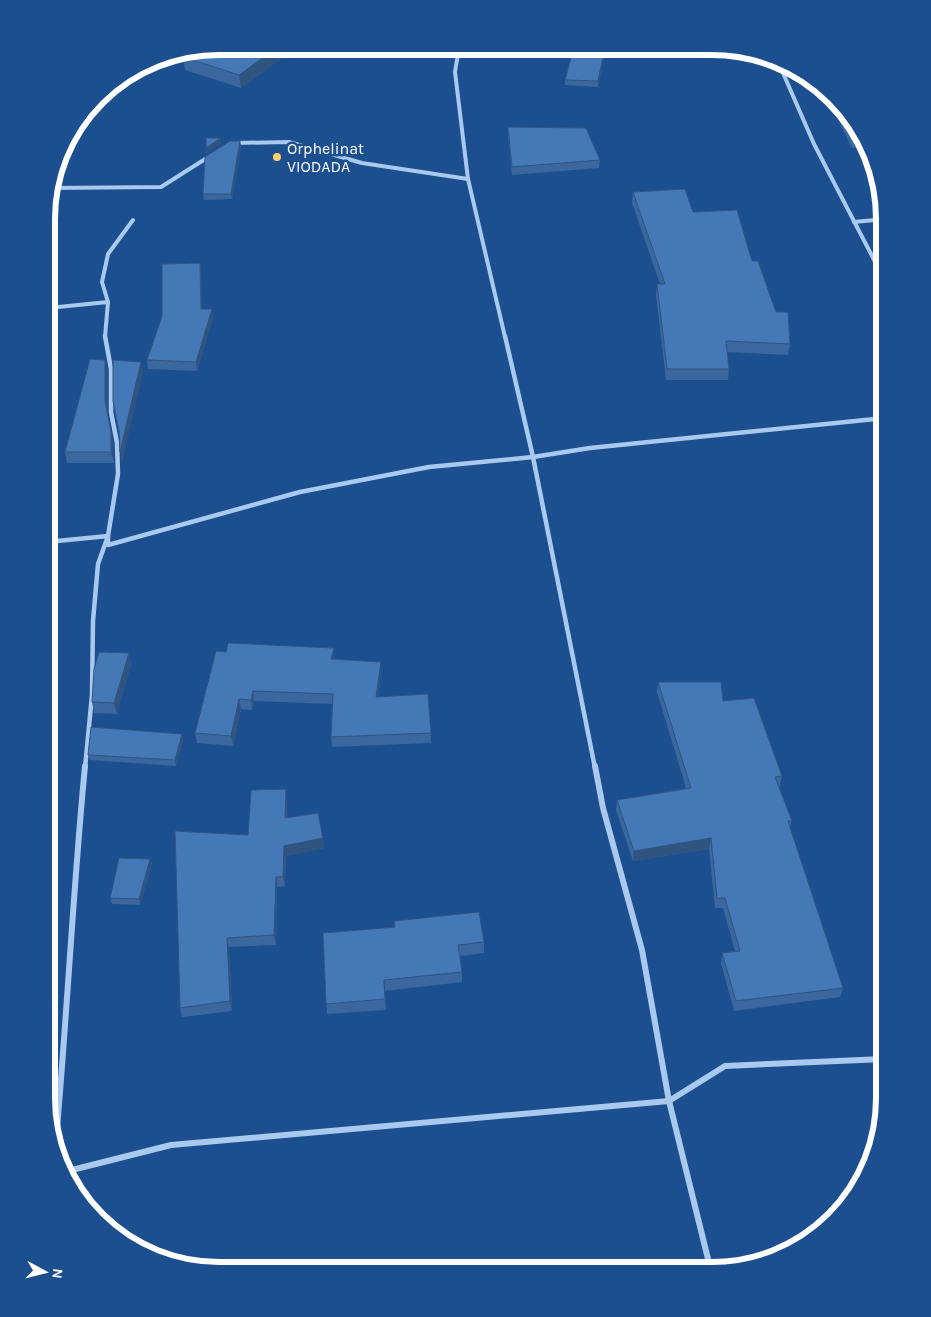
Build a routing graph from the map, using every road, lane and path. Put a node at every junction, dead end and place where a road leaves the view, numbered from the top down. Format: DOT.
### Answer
graph roads {
  1 [pos="458,55"];
  2 [pos="782,71"];
  3 [pos="229,143"];
  4 [pos="213,154"];
  5 [pos="468,179"];
  6 [pos="58,188"];
  7 [pos="133,220"];
  8 [pos="876,220"];
  9 [pos="854,222"];
  10 [pos="876,264"];
  11 [pos="108,302"];
  12 [pos="55,307"];
  13 [pos="876,419"];
  14 [pos="533,457"];
  15 [pos="108,536"];
  16 [pos="55,541"];
  17 [pos="876,1059"];
  18 [pos="670,1101"];
  19 [pos="57,1126"];
  20 [pos="72,1170"];
  21 [pos="709,1262"];
  1 -- 5 [label="street"];
  2 -- 9 [label="street"];
  3 -- 5 [label="street"];
  4 -- 6 [label="street"];
  5 -- 14 [label="street"];
  7 -- 11 [label="street"];
  8 -- 9 [label="street"];
  9 -- 10 [label="street"];
  11 -- 12 [label="street"];
  11 -- 15 [label="street"];
  13 -- 14 [label="street"];
  14 -- 15 [label="street"];
  14 -- 18 [label="street"];
  15 -- 16 [label="street"];
  15 -- 19 [label="street"];
  17 -- 18 [label="street"];
  18 -- 20 [label="street"];
  18 -- 21 [label="street"];
}
